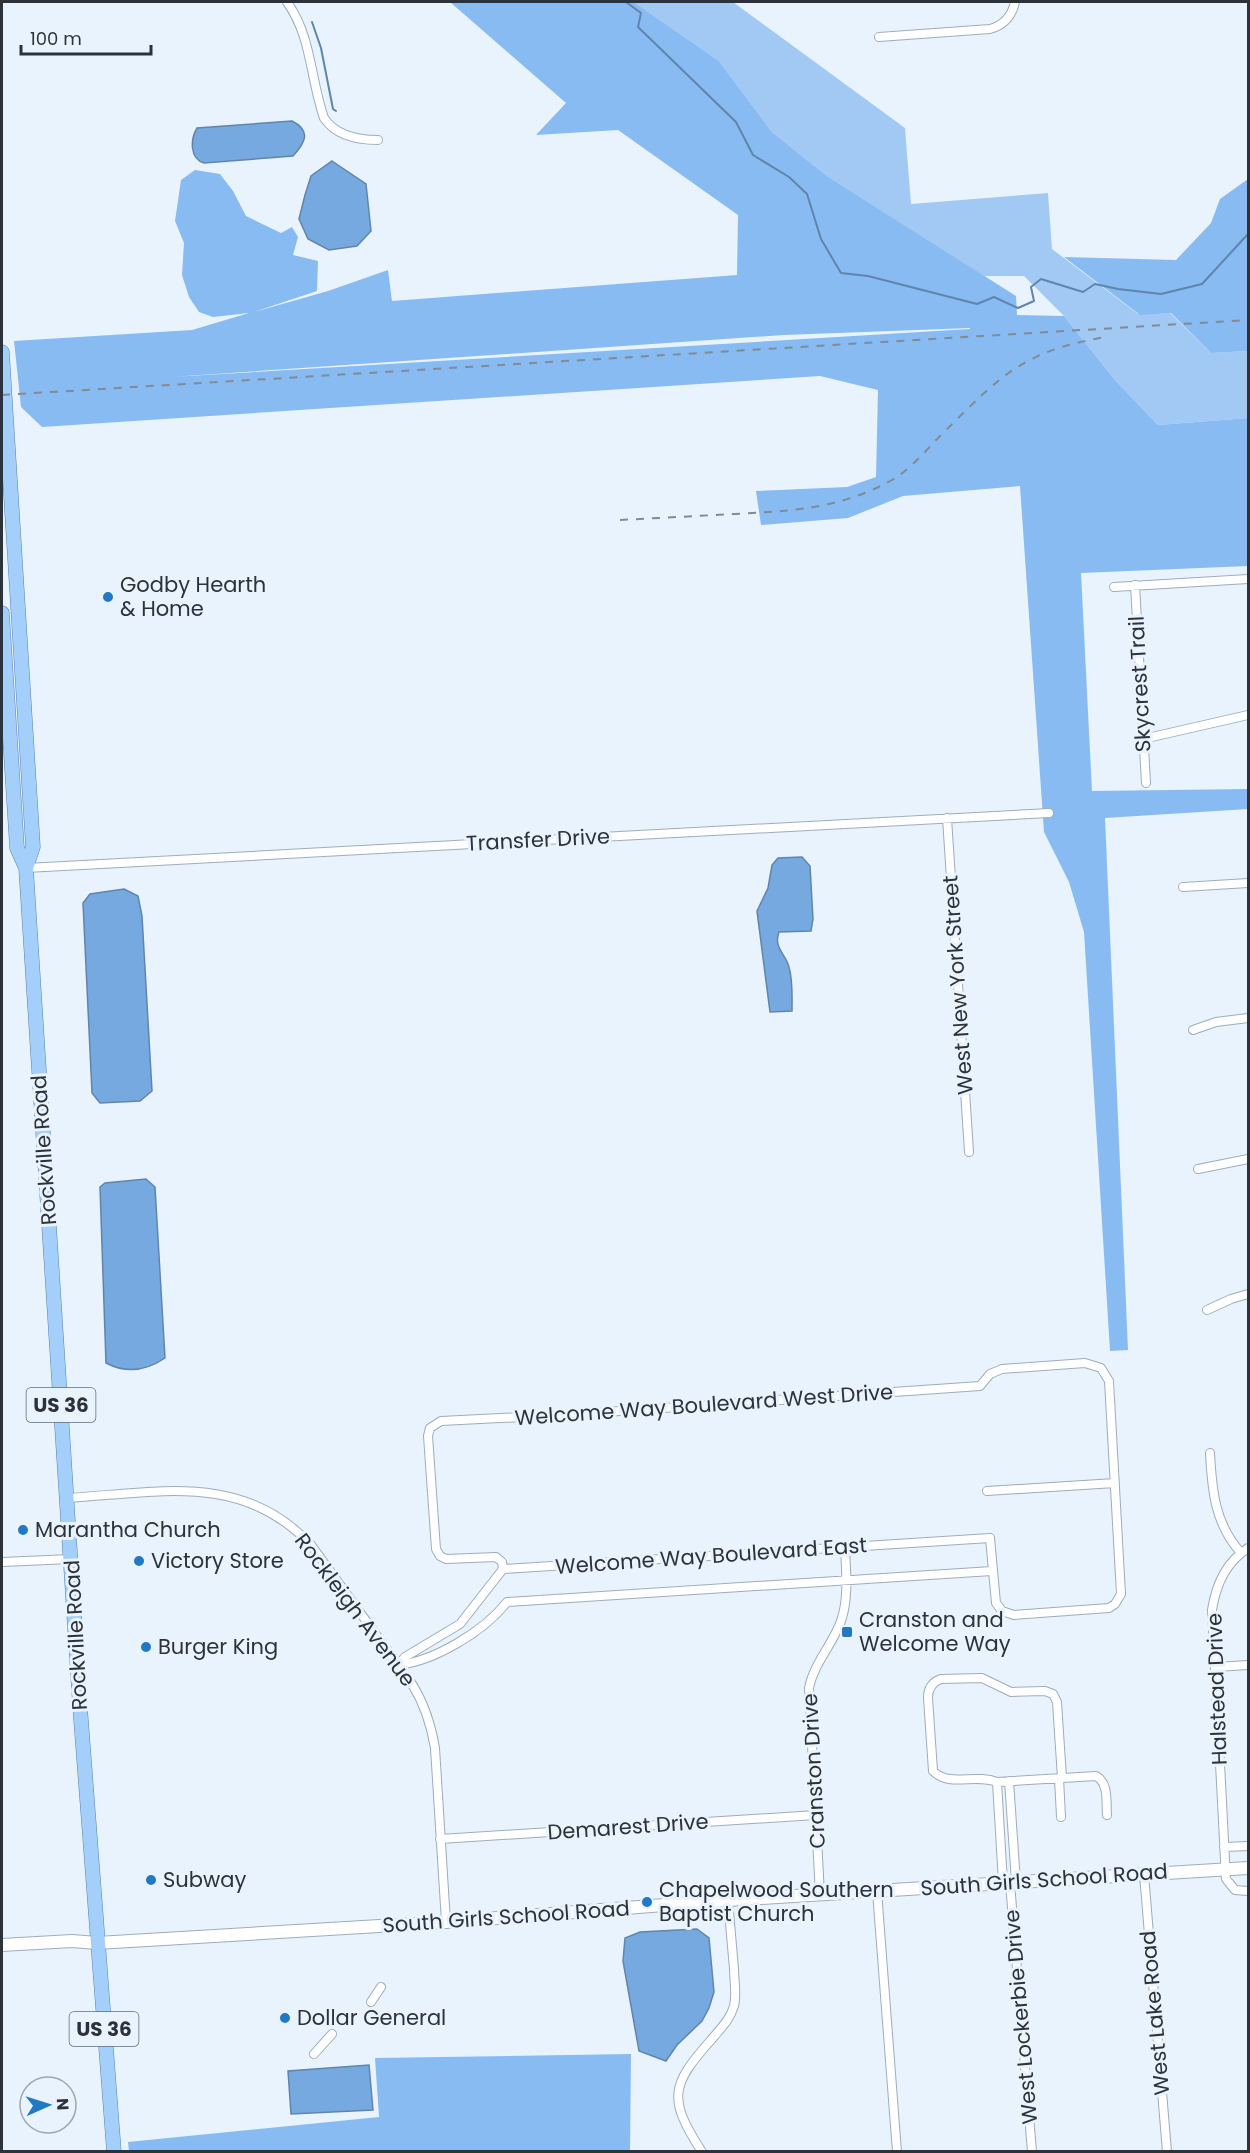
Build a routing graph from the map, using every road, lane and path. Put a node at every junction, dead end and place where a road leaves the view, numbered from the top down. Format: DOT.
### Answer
graph roads {
  1 [pos="287,2"];
  2 [pos="1015,2"];
  3 [pos="879,37"];
  4 [pos="378,140"];
  5 [pos="2,352"];
  6 [pos="1248,579"];
  7 [pos="1135,585"];
  8 [pos="1114,587"];
  9 [pos="2,613"];
  10 [pos="1248,715"];
  11 [pos="1143,739"];
  12 [pos="1146,783"];
  13 [pos="1049,813"];
  14 [pos="947,819"];
  15 [pos="26,868"];
  16 [pos="1248,883"];
  17 [pos="1183,887"];
  18 [pos="1248,1018"];
  19 [pos="1192,1030"];
  20 [pos="969,1152"];
  21 [pos="1248,1159"];
  22 [pos="1198,1169"];
  23 [pos="1248,1294"];
  24 [pos="1208,1310"];
  25 [pos="1210,1453"];
  26 [pos="1115,1483"];
  27 [pos="987,1491"];
  28 [pos="67,1498"];
  29 [pos="845,1547"];
  30 [pos="1248,1548"];
  31 [pos="1240,1553"];
  32 [pos="71,1558"];
  33 [pos="2,1562"];
  34 [pos="503,1569"];
  35 [pos="992,1571"];
  36 [pos="847,1581"];
  37 [pos="398,1665"];
  38 [pos="1248,1665"];
  39 [pos="1216,1667"];
  40 [pos="1060,1778"];
  41 [pos="1009,1781"];
  42 [pos="997,1782"];
  43 [pos="816,1815"];
  44 [pos="1107,1815"];
  45 [pos="1061,1816"];
  46 [pos="440,1839"];
  47 [pos="1248,1846"];
  48 [pos="1224,1847"];
  49 [pos="1248,1868"];
  50 [pos="1225,1869"];
  51 [pos="1144,1874"];
  52 [pos="1010,1883"];
  53 [pos="878,1891"];
  54 [pos="1248,1891"];
  55 [pos="820,1894"];
  56 [pos="728,1900"];
  57 [pos="446,1922"];
  58 [pos="97,1943"];
  59 [pos="2,1945"];
  60 [pos="381,1987"];
  61 [pos="371,2002"];
  62 [pos="332,2034"];
  63 [pos="314,2054"];
  64 [pos="114,2151"];
  65 [pos="702,2151"];
  66 [pos="897,2151"];
  67 [pos="1032,2151"];
  68 [pos="1167,2151"];
  1 -- 4 [label="street"];
  2 -- 3 [label="street"];
  5 -- 15 [label="main road, Rockville Road / US 36"];
  6 -- 7 [label="street"];
  7 -- 8 [label="street"];
  7 -- 11 [label="street, Skycrest Trail"];
  9 -- 15 [label="main road, Rockville Road / US 36"];
  10 -- 11 [label="street"];
  11 -- 12 [label="street, Skycrest Trail"];
  13 -- 14 [label="street, Transfer Drive"];
  14 -- 15 [label="street, Transfer Drive"];
  14 -- 20 [label="street, West New York Street"];
  15 -- 28 [label="main road, Rockville Road / US 36"];
  16 -- 17 [label="street"];
  18 -- 19 [label="street"];
  21 -- 22 [label="street"];
  23 -- 24 [label="street"];
  25 -- 31 [label="street"];
  26 -- 27 [label="street"];
  26 -- 34 [label="street, Welcome Way Boulevard West Drive"];
  26 -- 35 [label="street"];
  28 -- 32 [label="main road, Rockville Road / US 36"];
  28 -- 37 [label="street, Rockleigh Avenue"];
  29 -- 34 [label="street, Welcome Way Boulevard East"];
  29 -- 35 [label="street, Welcome Way Boulevard East"];
  29 -- 36 [label="street, Cranston Drive"];
  30 -- 31 [label="street"];
  31 -- 39 [label="street, Halstead Drive"];
  32 -- 33 [label="street"];
  32 -- 58 [label="main road, Rockville Road / US 36"];
  34 -- 37 [label="street"];
  35 -- 36 [label="street"];
  36 -- 37 [label="street"];
  36 -- 43 [label="street, Cranston Drive"];
  37 -- 46 [label="street, Rockleigh Avenue"];
  38 -- 39 [label="street"];
  39 -- 48 [label="street, Halstead Drive"];
  40 -- 41 [label="street"];
  40 -- 42 [label="street"];
  40 -- 44 [label="street"];
  40 -- 45 [label="street"];
  41 -- 42 [label="street"];
  41 -- 52 [label="street"];
  42 -- 52 [label="street"];
  43 -- 46 [label="street, Demarest Drive"];
  43 -- 55 [label="street, Cranston Drive"];
  46 -- 57 [label="street, Rockleigh Avenue"];
  47 -- 48 [label="street"];
  48 -- 50 [label="street, Halstead Drive"];
  49 -- 50 [label="main road, South Girls School Road"];
  50 -- 51 [label="main road, South Girls School Road"];
  50 -- 54 [label="street"];
  51 -- 52 [label="main road, South Girls School Road"];
  51 -- 68 [label="street, West Lake Road"];
  52 -- 53 [label="main road, South Girls School Road"];
  52 -- 67 [label="street, West Lockerbie Drive"];
  53 -- 55 [label="main road, South Girls School Road"];
  53 -- 66 [label="street"];
  55 -- 56 [label="main road, South Girls School Road"];
  56 -- 57 [label="main road, South Girls School Road"];
  56 -- 65 [label="street"];
  57 -- 58 [label="main road, South Girls School Road"];
  58 -- 59 [label="main road, South Girls School Road"];
  58 -- 64 [label="main road, Rockville Road / US 36"];
  60 -- 61 [label="street"];
  62 -- 63 [label="street"];
}
